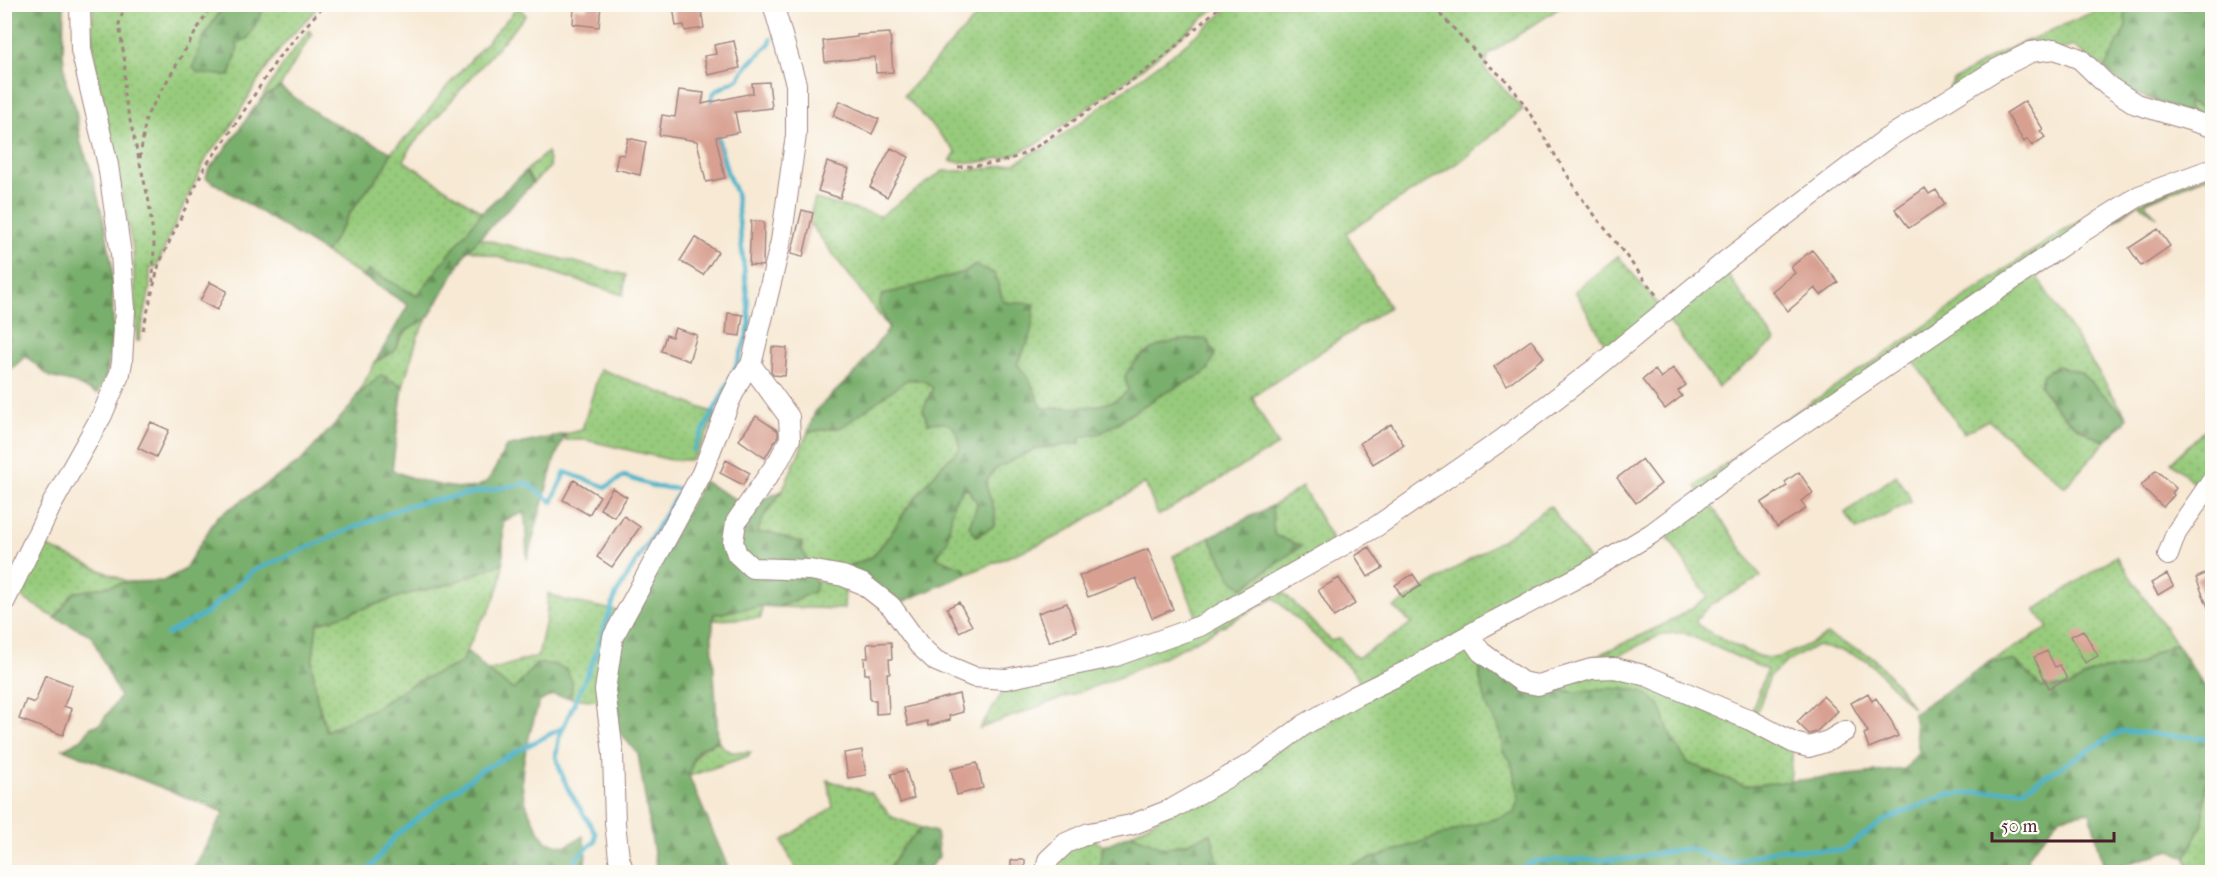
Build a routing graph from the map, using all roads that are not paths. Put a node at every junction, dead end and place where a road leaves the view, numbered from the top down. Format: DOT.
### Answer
graph roads {
  1 [pos="80,4"];
  2 [pos="773,4"];
  3 [pos="2212,127"];
  4 [pos="2212,169"];
  5 [pos="751,365"];
  6 [pos="2212,481"];
  7 [pos="2168,555"];
  8 [pos="4,603"];
  9 [pos="1469,635"];
  10 [pos="1845,731"];
  11 [pos="624,873"];
  12 [pos="1046,873"];
  1 -- 8 [label="street"];
  2 -- 5 [label="street"];
  3 -- 5 [label="street"];
  4 -- 9 [label="street"];
  5 -- 11 [label="street"];
  6 -- 7 [label="street"];
  9 -- 10 [label="street"];
  9 -- 12 [label="street"];
}
